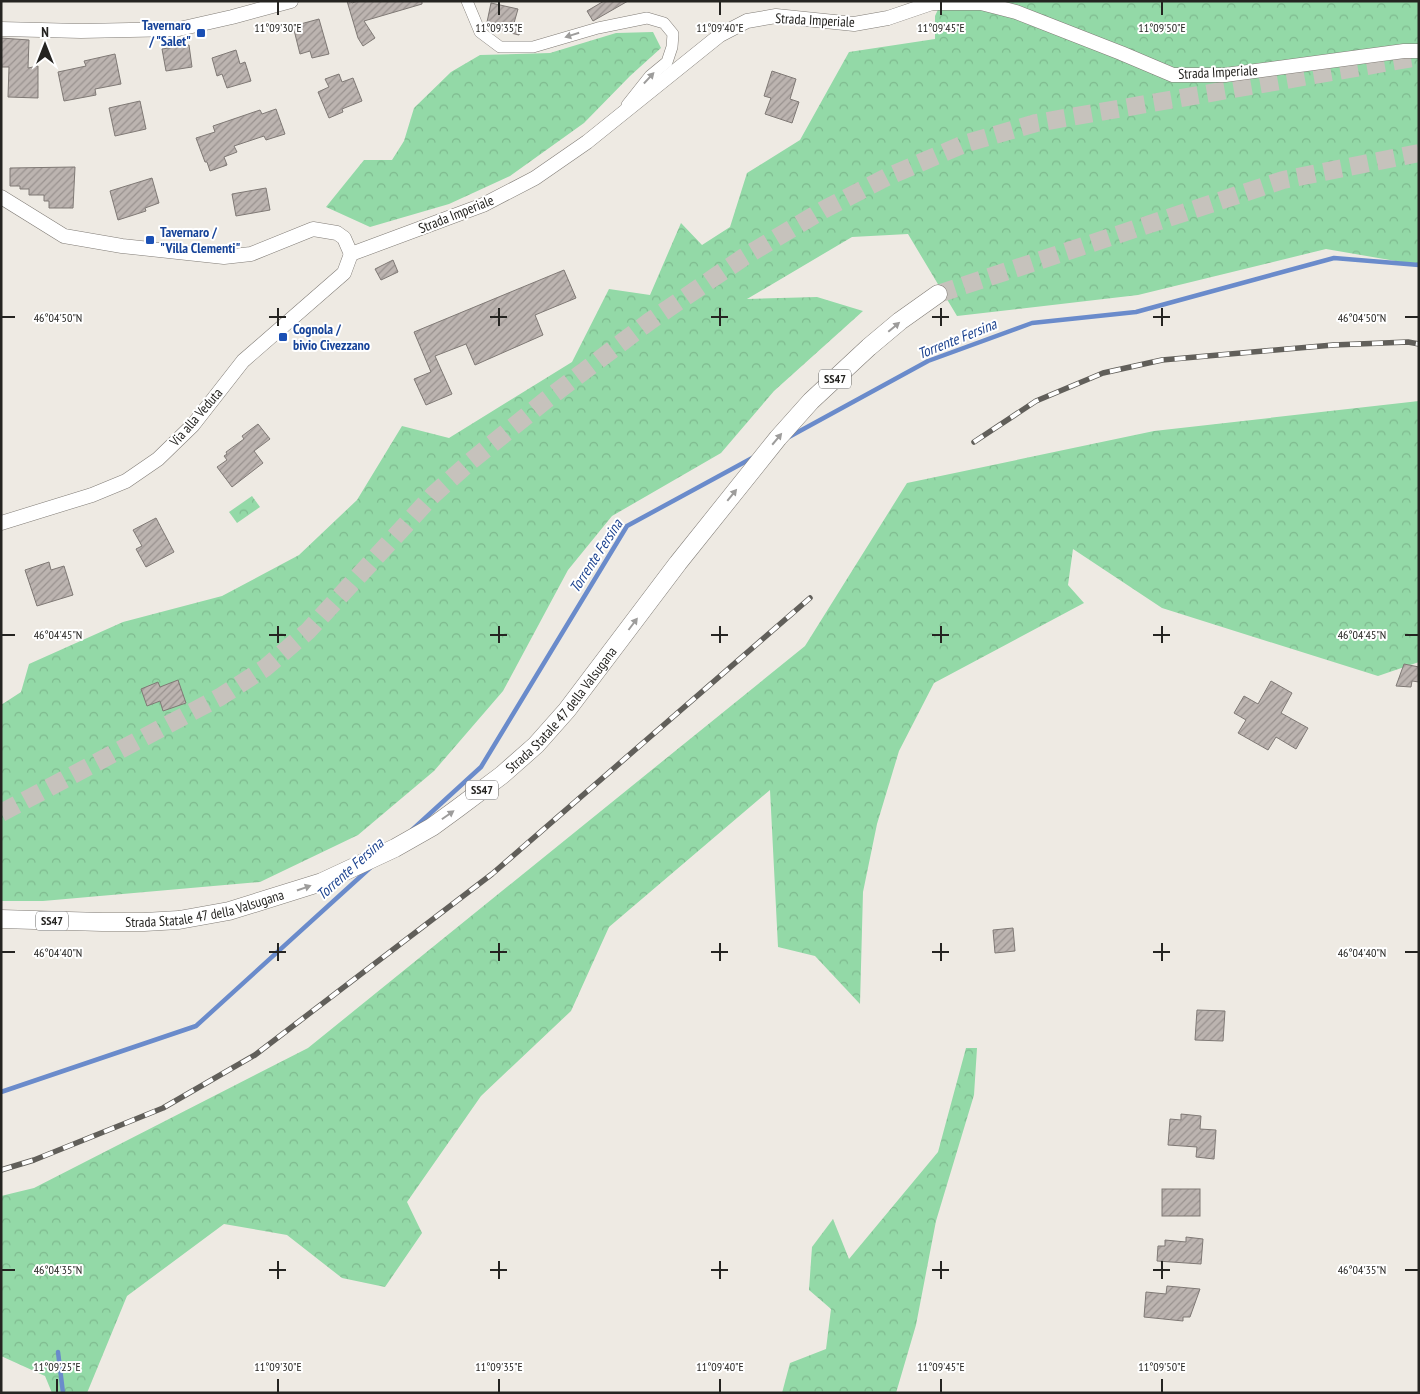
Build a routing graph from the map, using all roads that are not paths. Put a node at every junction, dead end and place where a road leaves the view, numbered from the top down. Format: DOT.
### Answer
graph roads {
  1 [pos="291,1"];
  2 [pos="467,1"];
  3 [pos="1,29"];
  4 [pos="1419,51"];
  5 [pos="619,117"];
  6 [pos="1,197"];
  7 [pos="351,254"];
  8 [pos="938,294"];
  9 [pos="1,523"];
  10 [pos="1,919"];
  1 -- 3 [label="street"];
  5 -- 2 [label="street, one-way"];
  4 -- 5 [label="street, Strada Imperiale"];
  5 -- 7 [label="street, Strada Imperiale"];
  6 -- 7 [label="street"];
  7 -- 9 [label="street, Via alla Veduta"];
  10 -- 8 [label="highway, Strada Statale 47 della Valsugana / SS47, one-way"];
}
